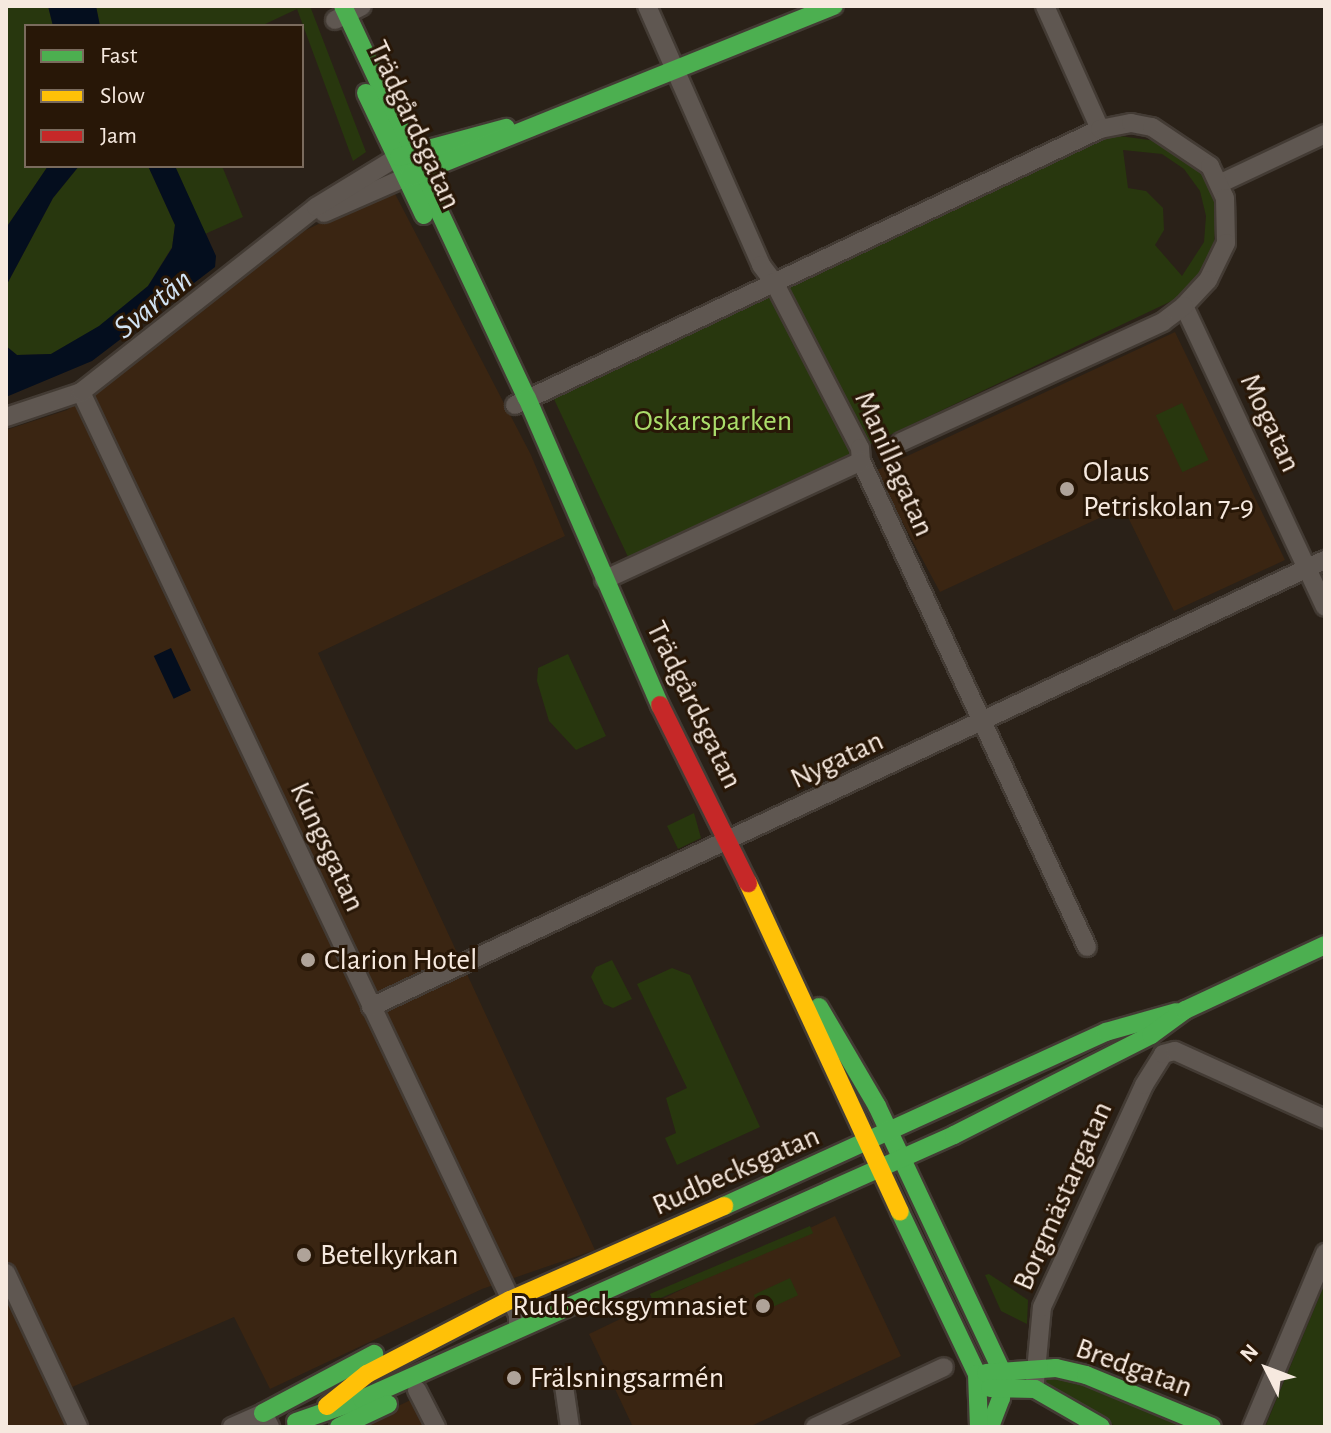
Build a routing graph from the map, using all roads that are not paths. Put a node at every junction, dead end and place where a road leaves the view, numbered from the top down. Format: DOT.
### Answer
graph roads {
  1 [pos="647,6"];
  2 [pos="834,6"];
  3 [pos="1045,6"];
  4 [pos="343,10"];
  5 [pos="677,72"];
  6 [pos="548,125"];
  7 [pos="1100,129"];
  8 [pos="1325,134"];
  9 [pos="404,155"];
  10 [pos="414,175"];
  11 [pos="1221,183"];
  12 [pos="293,228"];
  13 [pos="774,282"];
  14 [pos="1184,306"];
  15 [pos="81,392"];
  16 [pos="521,402"];
  17 [pos="6,417"];
  18 [pos="901,442"];
  19 [pos="861,461"];
  20 [pos="1325,560"];
  21 [pos="1307,568"];
  22 [pos="604,580"];
  23 [pos="1325,607"];
  24 [pos="980,723"];
  25 [pos="730,841"];
  26 [pos="1325,945"];
  27 [pos="1087,947"];
  28 [pos="790,966"];
  29 [pos="371,1007"];
  30 [pos="1185,1010"];
  31 [pos="1325,1119"];
  32 [pos="890,1134"];
  33 [pos="869,1143"];
  34 [pos="901,1159"];
  35 [pos="878,1169"];
  36 [pos="1325,1253"];
  37 [pos="6,1273"];
  38 [pos="605,1290"];
  39 [pos="510,1300"];
  40 [pos="458,1325"];
  41 [pos="518,1327"];
  42 [pos="944,1367"];
  43 [pos="1002,1377"];
  44 [pos="1036,1379"];
  45 [pos="978,1382"];
  46 [pos="564,1386"];
  47 [pos="417,1390"];
  48 [pos="322,1410"];
  49 [pos="266,1420"];
  50 [pos="296,1422"];
  51 [pos="78,1427"];
  52 [pos="232,1427"];
  53 [pos="339,1427"];
  54 [pos="436,1427"];
  55 [pos="570,1427"];
  56 [pos="815,1427"];
  57 [pos="979,1427"];
  58 [pos="990,1427"];
  59 [pos="1101,1427"];
  60 [pos="1212,1427"];
  61 [pos="1252,1427"];
  1 -- 5 [label="street, Manillagatan"];
  2 -- 5 [label="main road"];
  3 -- 7 [label="street"];
  4 -- 9 [label="main road, Trädgårdsgatan"];
  5 -- 6 [label="main road"];
  5 -- 13 [label="street, Manillagatan"];
  6 -- 9 [label="main road"];
  6 -- 10 [label="main road"];
  7 -- 11 [label="street"];
  7 -- 13 [label="street"];
  8 -- 11 [label="street"];
  9 -- 10 [label="main road, Trädgårdsgatan"];
  9 -- 12 [label="street"];
  10 -- 12 [label="street"];
  10 -- 16 [label="main road, Trädgårdsgatan"];
  11 -- 14 [label="street"];
  12 -- 15 [label="street"];
  13 -- 16 [label="street"];
  13 -- 19 [label="street, Manillagatan"];
  14 -- 18 [label="street"];
  14 -- 21 [label="street, Mogatan"];
  15 -- 17 [label="street"];
  15 -- 29 [label="street, Kungsgatan"];
  16 -- 22 [label="main road, Trädgårdsgatan"];
  19 -- 22 [label="street"];
  19 -- 24 [label="street, Manillagatan"];
  20 -- 21 [label="street, Nygatan"];
  21 -- 23 [label="street, Mogatan"];
  21 -- 24 [label="street, Nygatan"];
  22 -- 25 [label="main road, Trädgårdsgatan"];
  24 -- 25 [label="street, Nygatan"];
  24 -- 27 [label="street, Manillagatan"];
  25 -- 28 [label="main road, Trädgårdsgatan"];
  25 -- 29 [label="street, Nygatan"];
  26 -- 30 [label="main road, Rudbecksgatan"];
  28 -- 32 [label="main road, Trädgårdsgatan"];
  28 -- 33 [label="main road, Trädgårdsgatan"];
  29 -- 39 [label="street, Kungsgatan"];
  30 -- 32 [label="main road, Rudbecksgatan"];
  30 -- 34 [label="main road, Rudbecksgatan"];
  31 -- 44 [label="street, Borgmästargatan"];
  32 -- 33 [label="main road, Rudbecksgatan"];
  32 -- 34 [label="main road, Trädgårdsgatan"];
  33 -- 35 [label="main road, Trädgårdsgatan"];
  33 -- 39 [label="main road, Rudbecksgatan"];
  34 -- 35 [label="main road, Rudbecksgatan"];
  34 -- 43 [label="main road"];
  35 -- 38 [label="main road, Rudbecksgatan"];
  35 -- 45 [label="main road"];
  36 -- 61 [label="street"];
  37 -- 51 [label="street"];
  38 -- 41 [label="main road, Rudbecksgatan"];
  38 -- 47 [label="main road"];
  39 -- 40 [label="main road, Rudbecksgatan"];
  39 -- 41 [label="street, Kungsgatan"];
  40 -- 48 [label="main road, Rudbecksgatan"];
  40 -- 49 [label="main road"];
  41 -- 48 [label="main road, Rudbecksgatan"];
  42 -- 56 [label="street"];
  43 -- 44 [label="main road"];
  43 -- 45 [label="main road"];
  43 -- 58 [label="main road"];
  44 -- 59 [label="main road, Bredgatan"];
  44 -- 60 [label="main road, Bredgatan"];
  45 -- 57 [label="main road"];
  46 -- 55 [label="street"];
  47 -- 53 [label="main road"];
  47 -- 54 [label="street"];
  48 -- 50 [label="main road, Rudbecksgatan"];
  49 -- 52 [label="street"];
}
